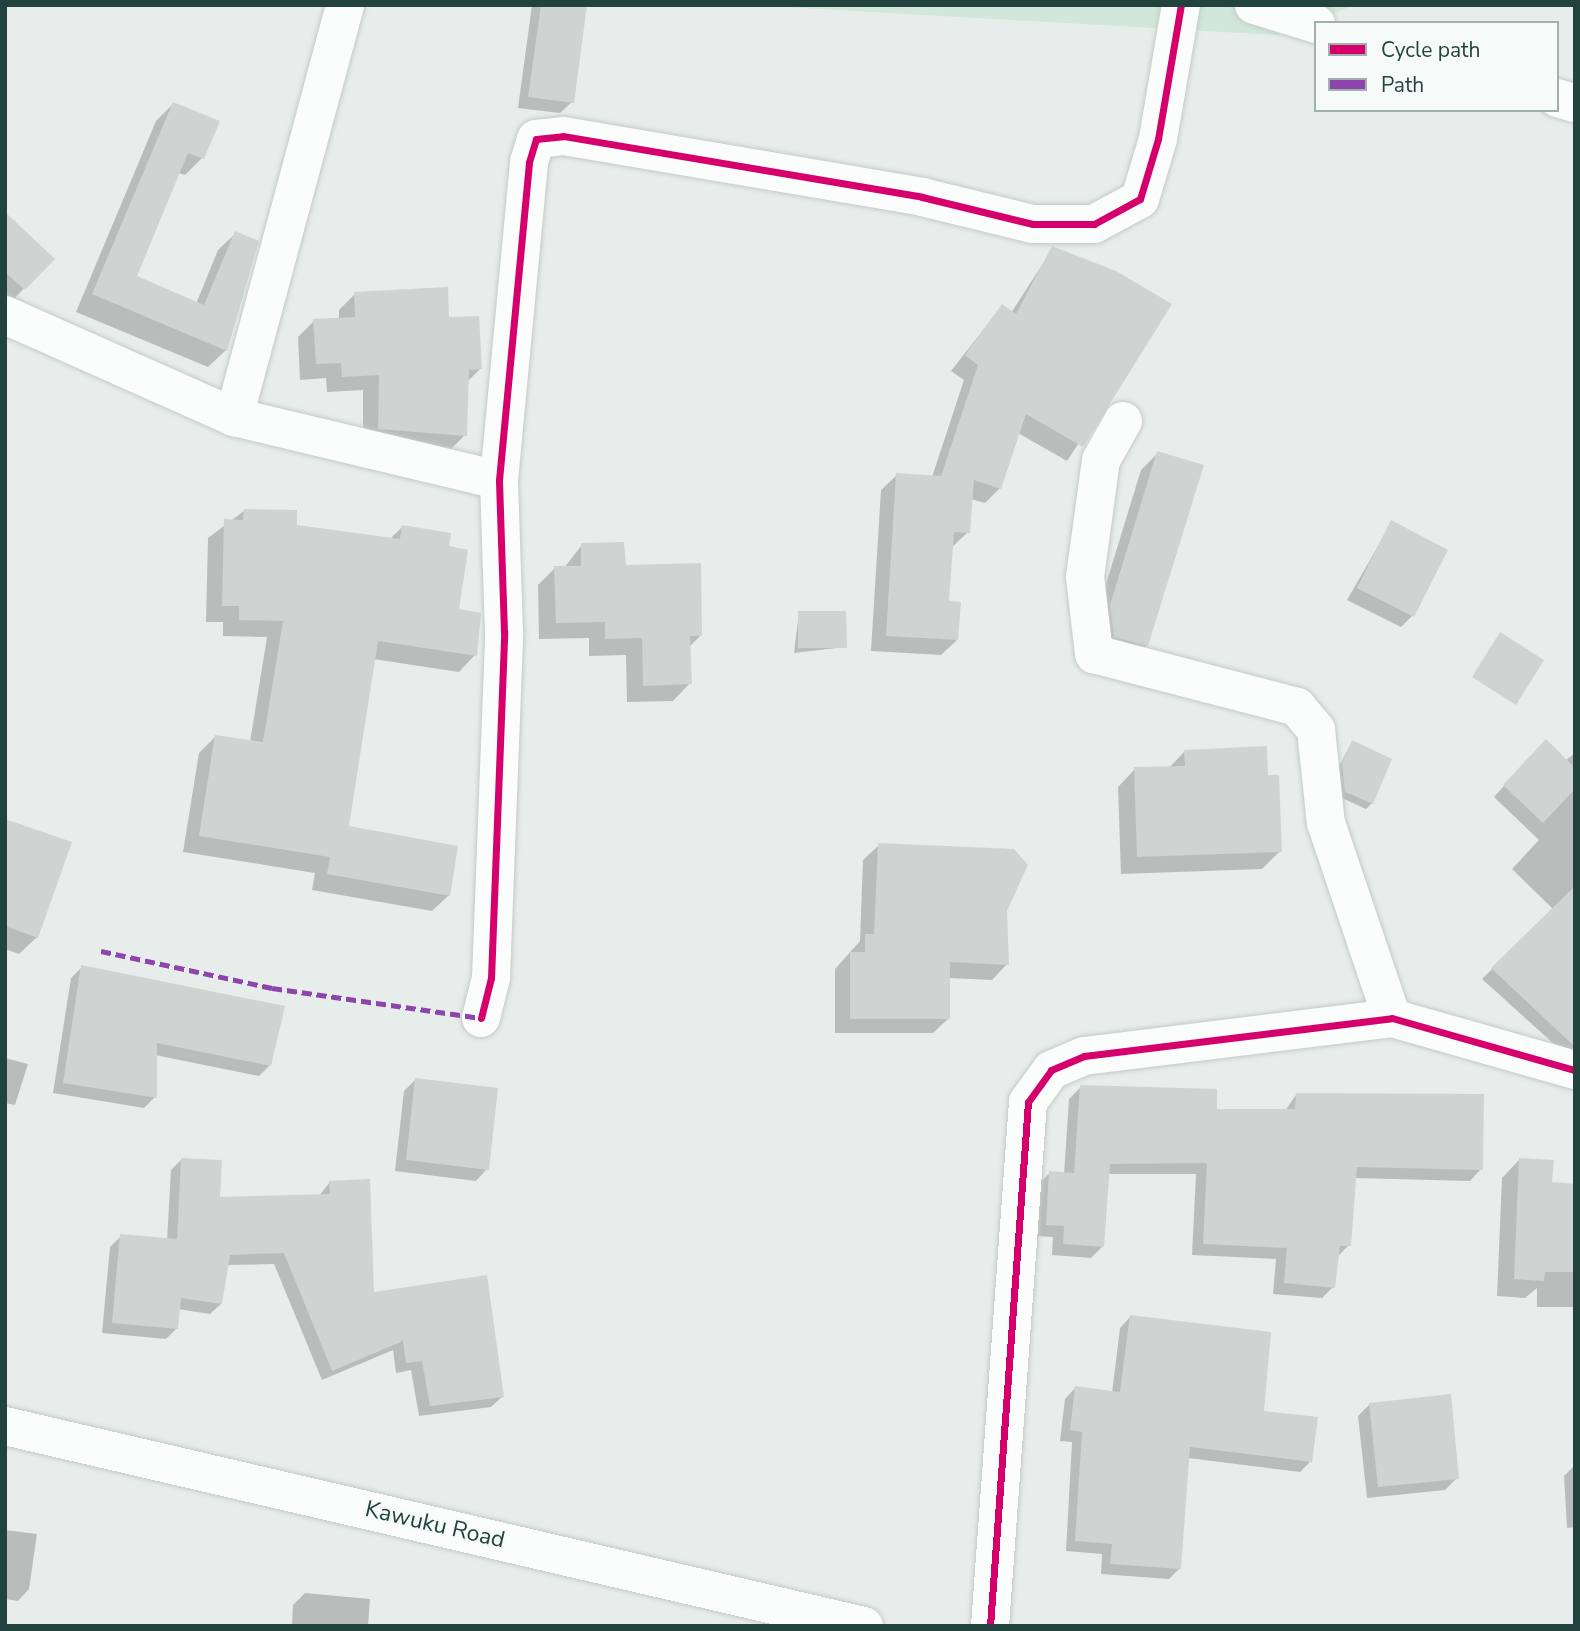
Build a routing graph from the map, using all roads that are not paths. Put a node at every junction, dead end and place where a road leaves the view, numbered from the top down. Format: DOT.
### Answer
graph roads {
  1 [pos="345,5"];
  2 [pos="1181,5"];
  3 [pos="1254,5"];
  4 [pos="1314,23"];
  5 [pos="5,315"];
  6 [pos="234,417"];
  7 [pos="1123,421"];
  8 [pos="499,480"];
  9 [pos="481,1017"];
  10 [pos="1392,1018"];
  11 [pos="1575,1070"];
  12 [pos="5,1426"];
  13 [pos="864,1626"];
  14 [pos="990,1626"];
  1 -- 6 [label="street"];
  2 -- 8 [label="street"];
  3 -- 4 [label="street"];
  5 -- 6 [label="street"];
  6 -- 8 [label="street"];
  7 -- 10 [label="street"];
  8 -- 9 [label="street"];
  10 -- 11 [label="street"];
  10 -- 14 [label="street"];
  12 -- 13 [label="street, Kawuku Road"];
}
